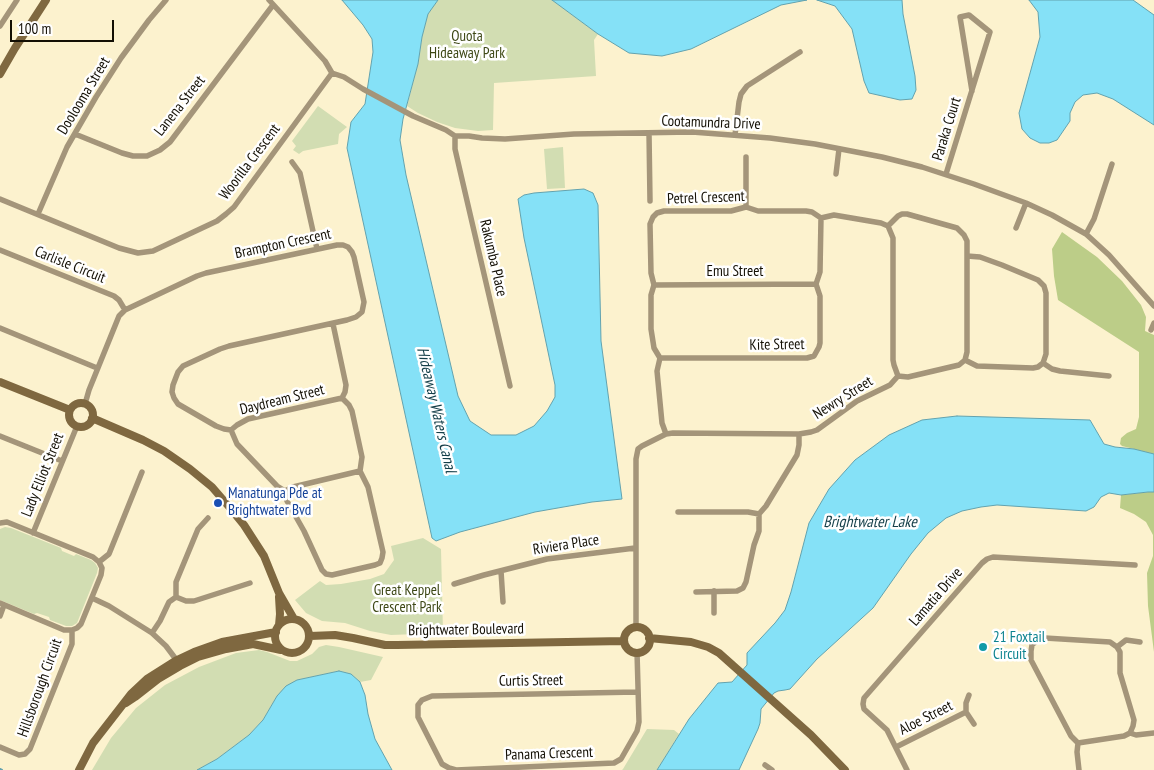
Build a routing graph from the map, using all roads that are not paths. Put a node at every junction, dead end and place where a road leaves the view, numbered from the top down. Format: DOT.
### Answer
graph roads {
  1 [pos="17,0"];
  2 [pos="46,0"];
  3 [pos="166,0"];
  4 [pos="271,2"];
  5 [pos="0,26"];
  6 [pos="800,52"];
  7 [pos="332,73"];
  8 [pos="0,74"];
  9 [pos="972,91"];
  10 [pos="649,133"];
  11 [pos="74,134"];
  12 [pos="735,135"];
  13 [pos="455,136"];
  14 [pos="839,148"];
  15 [pos="746,158"];
  16 [pos="292,162"];
  17 [pos="1112,164"];
  18 [pos="836,174"];
  19 [pos="946,174"];
  20 [pos="0,199"];
  21 [pos="650,201"];
  22 [pos="1026,203"];
  23 [pos="746,207"];
  24 [pos="38,214"];
  25 [pos="821,218"];
  26 [pos="888,226"];
  27 [pos="1016,228"];
  28 [pos="1086,234"];
  29 [pos="317,249"];
  30 [pos="0,250"];
  31 [pos="967,256"];
  32 [pos="816,284"];
  33 [pos="654,285"];
  34 [pos="1154,306"];
  35 [pos="125,310"];
  36 [pos="1154,323"];
  37 [pos="333,324"];
  38 [pos="0,328"];
  39 [pos="1151,330"];
  40 [pos="660,358"];
  41 [pos="965,360"];
  42 [pos="1043,363"];
  43 [pos="97,368"];
  44 [pos="898,376"];
  45 [pos="1109,376"];
  46 [pos="0,382"];
  47 [pos="510,386"];
  48 [pos="342,398"];
  49 [pos="85,404"];
  50 [pos="70,410"];
  51 [pos="92,418"];
  52 [pos="77,426"];
  53 [pos="231,430"];
  54 [pos="666,434"];
  55 [pos="799,434"];
  56 [pos="0,436"];
  57 [pos="62,461"];
  58 [pos="360,471"];
  59 [pos="142,472"];
  60 [pos="285,491"];
  61 [pos="678,512"];
  62 [pos="759,514"];
  63 [pos="208,518"];
  64 [pos="0,523"];
  65 [pos="33,533"];
  66 [pos="635,548"];
  67 [pos="99,562"];
  68 [pos="1135,565"];
  69 [pos="501,570"];
  70 [pos="250,583"];
  71 [pos="454,584"];
  72 [pos="714,591"];
  73 [pos="696,592"];
  74 [pos="279,593"];
  75 [pos="176,597"];
  76 [pos="92,598"];
  77 [pos="503,602"];
  78 [pos="2,604"];
  79 [pos="714,613"];
  80 [pos="0,616"];
  81 [pos="294,619"];
  82 [pos="636,627"];
  83 [pos="277,628"];
  84 [pos="72,630"];
  85 [pos="152,633"];
  86 [pos="310,636"];
  87 [pos="649,638"];
  88 [pos="624,641"];
  89 [pos="1140,642"];
  90 [pos="1117,647"];
  91 [pos="281,650"];
  92 [pos="637,652"];
  93 [pos="178,663"];
  94 [pos="637,692"];
  95 [pos="969,695"];
  96 [pos="425,698"];
  97 [pos="966,712"];
  98 [pos="974,724"];
  99 [pos="1130,733"];
  100 [pos="1154,733"];
  101 [pos="1078,743"];
  102 [pos="0,747"];
  103 [pos="896,747"];
  104 [pos="765,765"];
  105 [pos="79,770"];
  106 [pos="772,770"];
  107 [pos="845,770"];
  108 [pos="907,770"];
  109 [pos="1079,770"];
  1 -- 5 [label="street"];
  2 -- 8 [label="street"];
  3 -- 11 [label="street, Doolooma Street"];
  4 -- 7 [label="street, Cootamundra Drive"];
  4 -- 11 [label="street, Lanena Street"];
  6 -- 12 [label="street"];
  7 -- 13 [label="street, Cootamundra Drive"];
  7 -- 24 [label="street, Woorilla Crescent"];
  9 -- 9 [label="street, Paraka Court"];
  9 -- 19 [label="street, Paraka Court"];
  10 -- 12 [label="street, Cootamundra Drive"];
  10 -- 13 [label="street, Cootamundra Drive"];
  10 -- 21 [label="street"];
  11 -- 24 [label="street, Doolooma Street"];
  12 -- 14 [label="street, Cootamundra Drive"];
  13 -- 47 [label="street, Rakumba Place"];
  14 -- 18 [label="street"];
  14 -- 19 [label="street, Cootamundra Drive"];
  15 -- 23 [label="street"];
  16 -- 29 [label="street"];
  17 -- 28 [label="street"];
  19 -- 22 [label="street, Cootamundra Drive"];
  20 -- 24 [label="street, Woorilla Crescent"];
  22 -- 27 [label="street"];
  22 -- 28 [label="street, Cootamundra Drive"];
  23 -- 25 [label="street, Petrel Crescent"];
  23 -- 33 [label="street, Petrel Crescent"];
  25 -- 26 [label="street, Petrel Crescent"];
  25 -- 32 [label="street, Kite Street"];
  26 -- 31 [label="street"];
  26 -- 44 [label="street"];
  28 -- 34 [label="street, Cootamundra Drive"];
  29 -- 35 [label="street, Brampton Crescent"];
  29 -- 37 [label="street, Brampton Crescent"];
  30 -- 35 [label="street, Carlisle Circuit"];
  31 -- 41 [label="street"];
  31 -- 42 [label="street"];
  32 -- 33 [label="street, Emu Street"];
  32 -- 40 [label="street, Kite Street"];
  33 -- 40 [label="street, Petrel Crescent"];
  35 -- 43 [label="street"];
  36 -- 39 [label="street"];
  37 -- 48 [label="street"];
  37 -- 53 [label="street, Brampton Crescent"];
  38 -- 43 [label="street"];
  40 -- 54 [label="street, Petrel Crescent"];
  41 -- 42 [label="street"];
  41 -- 44 [label="street"];
  42 -- 45 [label="street"];
  43 -- 49 [label="street"];
  44 -- 55 [label="street, Newry Street"];
  46 -- 50 [label="street"];
  48 -- 53 [label="street, Daydream Street"];
  48 -- 58 [label="street"];
  49 -- 50 [label="street"];
  49 -- 51 [label="street"];
  50 -- 52 [label="street"];
  51 -- 52 [label="street"];
  51 -- 74 [label="street"];
  52 -- 57 [label="street, Lady Elliot Street"];
  53 -- 60 [label="street"];
  54 -- 55 [label="street, Newry Street"];
  54 -- 66 [label="street, Newry Street"];
  55 -- 62 [label="street"];
  56 -- 57 [label="street"];
  57 -- 65 [label="street, Lady Elliot Street"];
  58 -- 60 [label="street"];
  58 -- 60 [label="street"];
  59 -- 67 [label="street"];
  61 -- 62 [label="street"];
  62 -- 72 [label="street"];
  63 -- 75 [label="street"];
  64 -- 65 [label="street"];
  65 -- 67 [label="street"];
  66 -- 69 [label="street, Riviera Place"];
  66 -- 82 [label="street, Newry Street"];
  67 -- 76 [label="street"];
  68 -- 103 [label="street, Lamatia Drive"];
  69 -- 71 [label="street, Riviera Place"];
  69 -- 77 [label="street"];
  70 -- 75 [label="street"];
  72 -- 73 [label="street"];
  72 -- 79 [label="street"];
  74 -- 81 [label="street"];
  74 -- 83 [label="street"];
  75 -- 85 [label="street"];
  76 -- 84 [label="street"];
  76 -- 85 [label="street"];
  78 -- 80 [label="street"];
  78 -- 84 [label="street"];
  81 -- 83 [label="street"];
  81 -- 86 [label="street"];
  82 -- 87 [label="street"];
  82 -- 88 [label="street"];
  83 -- 91 [label="street"];
  83 -- 93 [label="street"];
  84 -- 102 [label="street, Hillsborough Circuit"];
  85 -- 93 [label="street"];
  86 -- 88 [label="street, Brightwater Boulevard"];
  86 -- 91 [label="street"];
  87 -- 92 [label="street"];
  87 -- 107 [label="street"];
  88 -- 92 [label="street"];
  89 -- 90 [label="street"];
  90 -- 99 [label="street"];
  90 -- 101 [label="street"];
  91 -- 93 [label="street"];
  92 -- 94 [label="street, Panama Crescent"];
  93 -- 105 [label="street"];
  94 -- 96 [label="street, Curtis Street"];
  94 -- 96 [label="street, Panama Crescent"];
  95 -- 97 [label="street"];
  97 -- 98 [label="street"];
  97 -- 103 [label="street, Aloe Street"];
  99 -- 100 [label="street"];
  99 -- 101 [label="street"];
  101 -- 109 [label="street"];
  103 -- 108 [label="street, Lamatia Drive"];
  104 -- 106 [label="street"];
}
